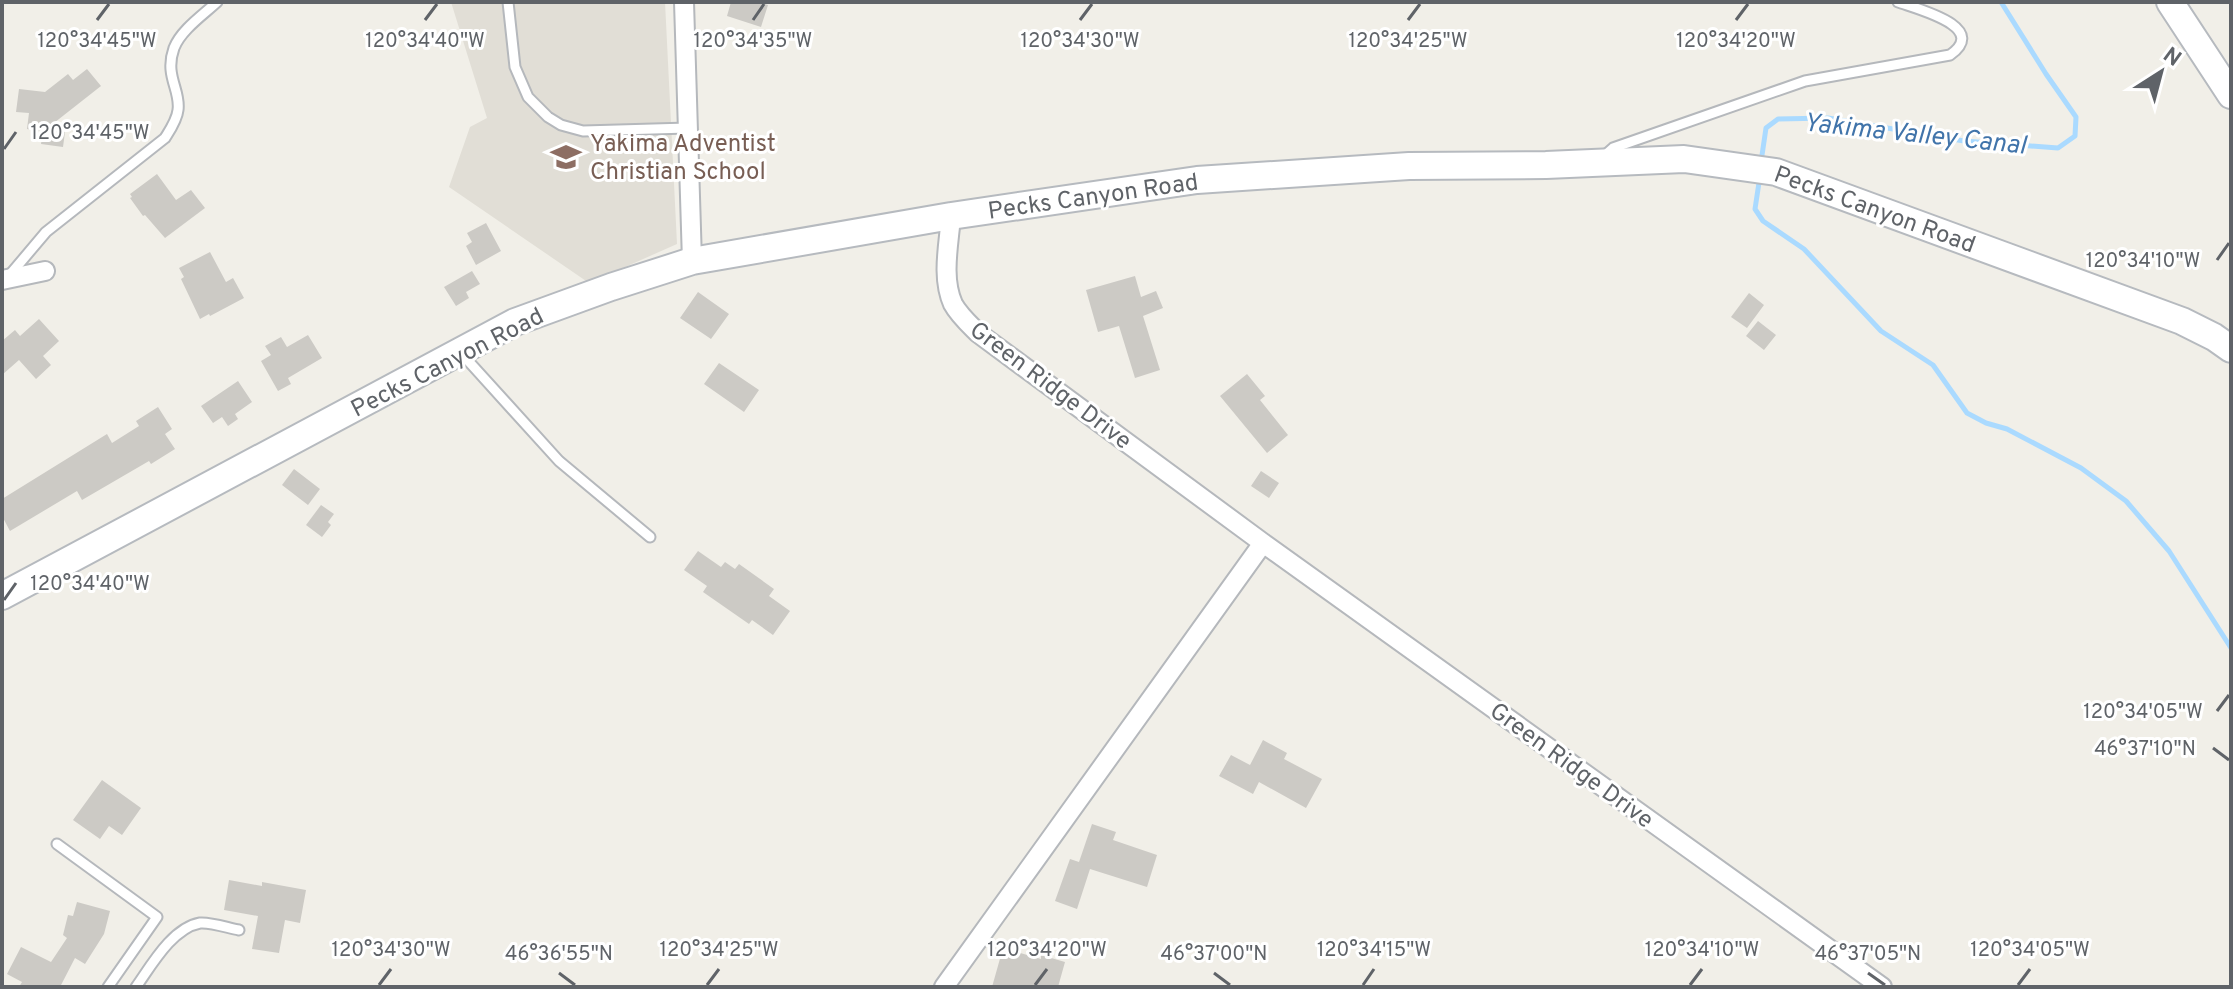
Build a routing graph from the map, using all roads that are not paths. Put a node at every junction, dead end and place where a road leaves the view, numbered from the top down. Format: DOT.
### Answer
graph roads {
  1 [pos="217,2"];
  2 [pos="508,2"];
  3 [pos="684,2"];
  4 [pos="1898,2"];
  5 [pos="2170,2"];
  6 [pos="2231,95"];
  7 [pos="688,128"];
  8 [pos="1600,163"];
  9 [pos="951,216"];
  10 [pos="692,261"];
  11 [pos="45,271"];
  12 [pos="4,280"];
  13 [pos="2231,349"];
  14 [pos="460,352"];
  15 [pos="650,537"];
  16 [pos="1263,543"];
  17 [pos="2,596"];
  18 [pos="57,844"];
  19 [pos="239,930"];
  20 [pos="108,987"];
  21 [pos="136,987"];
  22 [pos="944,987"];
  23 [pos="1882,987"];
  1 -- 12 [label="lane"];
  2 -- 7 [label="lane"];
  3 -- 7 [label="street"];
  4 -- 8 [label="lane"];
  5 -- 6 [label="street"];
  7 -- 10 [label="street"];
  8 -- 9 [label="street, Pecks Canyon Road"];
  8 -- 13 [label="street, Pecks Canyon Road"];
  9 -- 10 [label="street, Pecks Canyon Road"];
  9 -- 16 [label="street, Green Ridge Drive"];
  10 -- 14 [label="street, Pecks Canyon Road"];
  11 -- 12 [label="street"];
  14 -- 15 [label="lane"];
  14 -- 17 [label="street, Pecks Canyon Road"];
  16 -- 22 [label="street"];
  16 -- 23 [label="street, Green Ridge Drive"];
  18 -- 20 [label="lane"];
  19 -- 21 [label="lane"];
}
